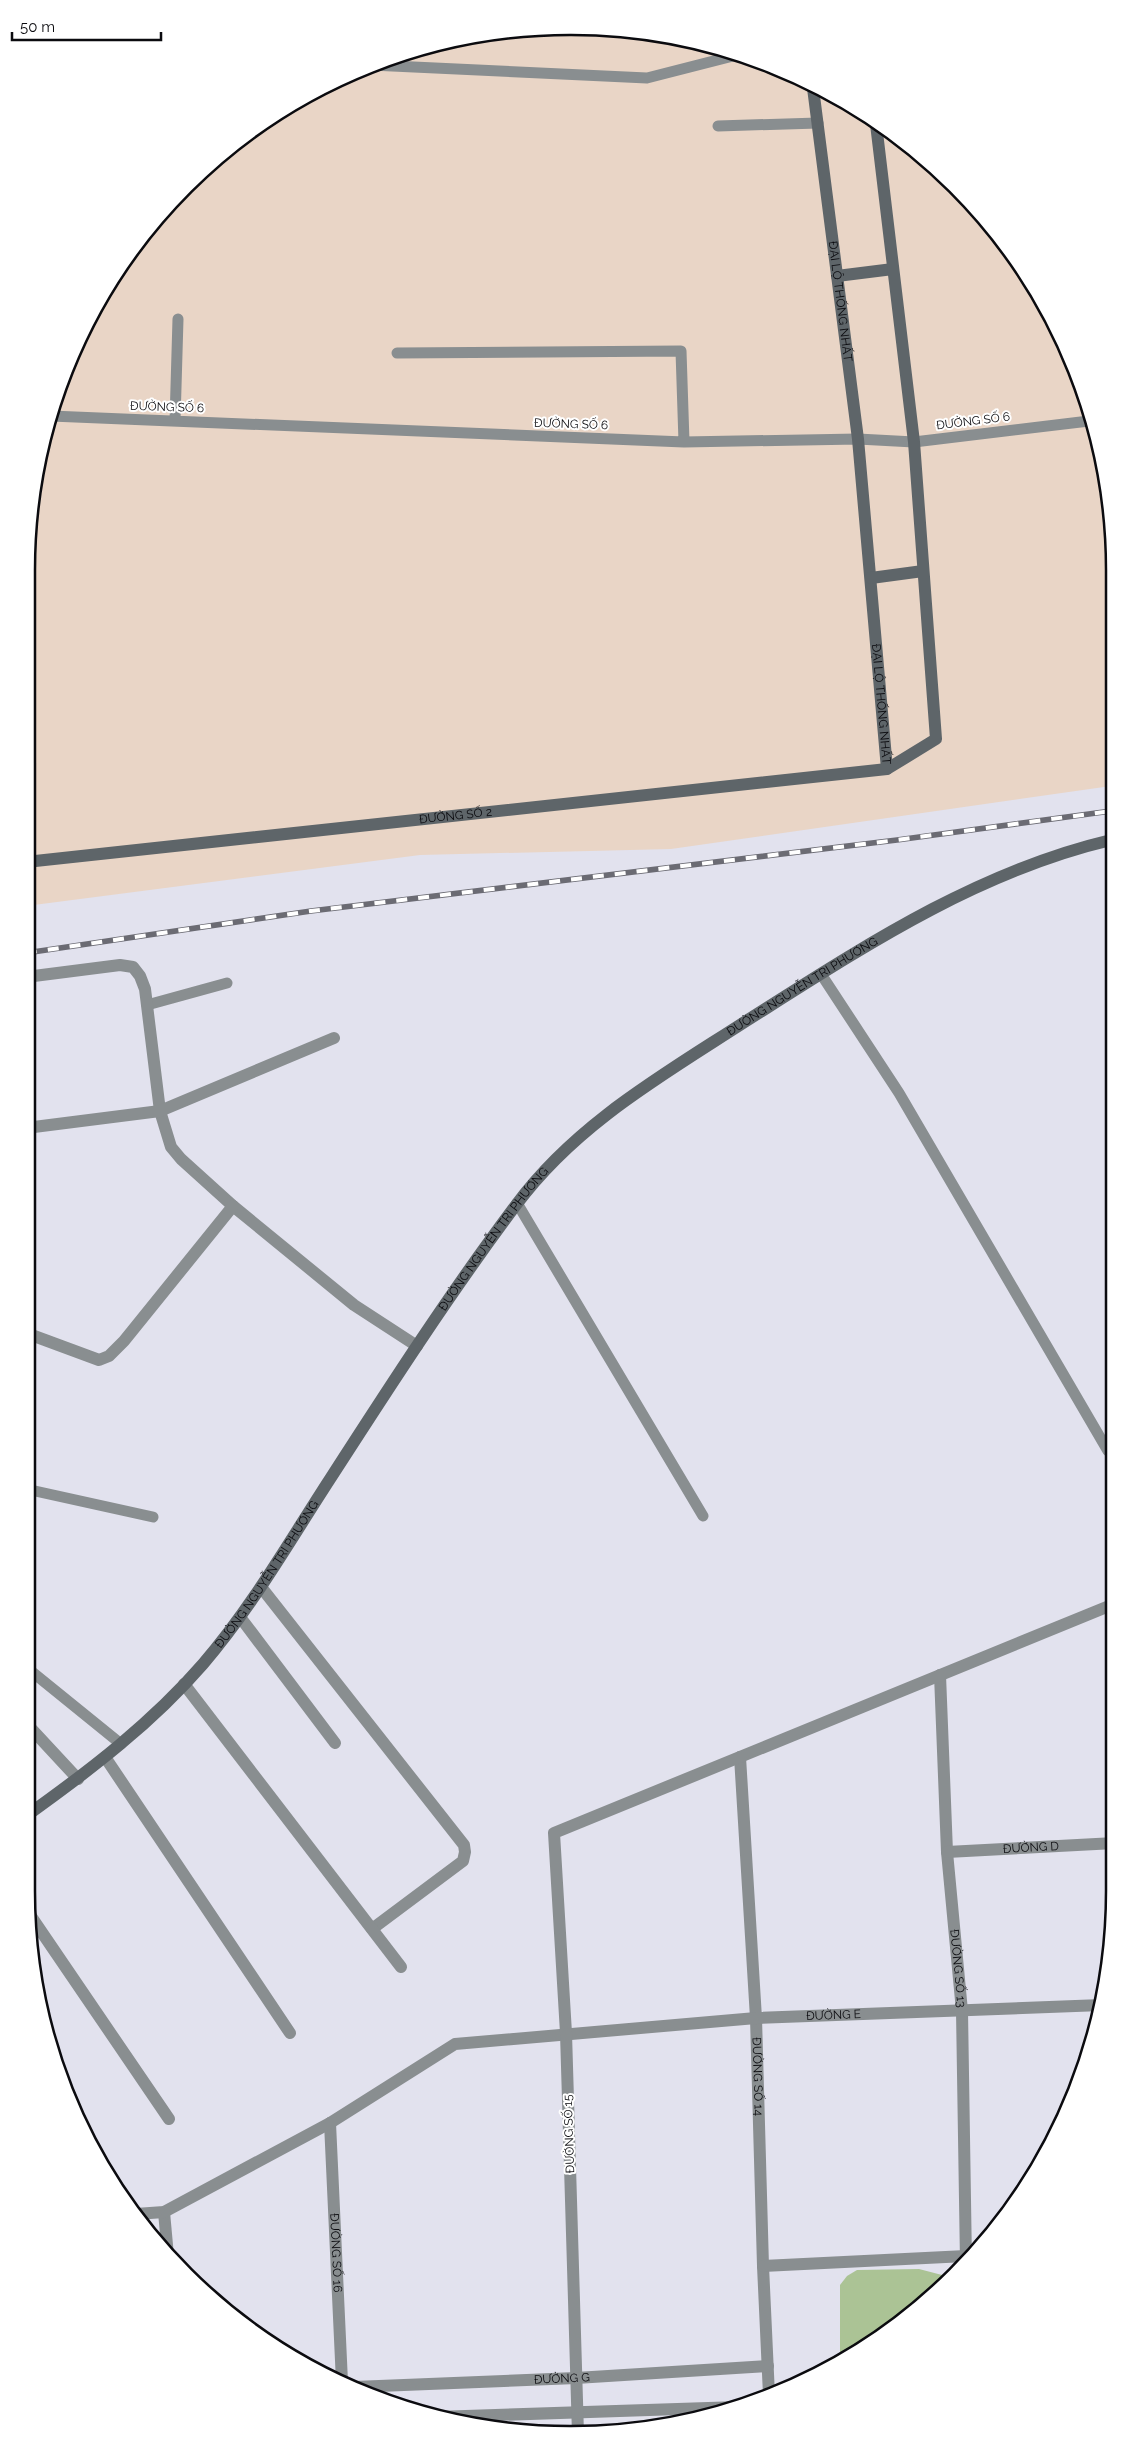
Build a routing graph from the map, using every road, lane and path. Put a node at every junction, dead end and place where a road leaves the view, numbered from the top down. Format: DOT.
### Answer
graph roads {
  1 [pos="726,58"];
  2 [pos="391,66"];
  3 [pos="815,94"];
  4 [pos="818,123"];
  5 [pos="718,126"];
  6 [pos="877,132"];
  7 [pos="893,270"];
  8 [pos="837,276"];
  9 [pos="178,319"];
  10 [pos="397,352"];
  11 [pos="58,416"];
  12 [pos="175,421"];
  13 [pos="1085,421"];
  14 [pos="858,438"];
  15 [pos="684,442"];
  16 [pos="914,442"];
  17 [pos="923,571"];
  18 [pos="871,578"];
  19 [pos="886,769"];
  20 [pos="1106,841"];
  21 [pos="35,861"];
  22 [pos="821,974"];
  23 [pos="35,976"];
  24 [pos="227,983"];
  25 [pos="147,1005"];
  26 [pos="334,1038"];
  27 [pos="160,1111"];
  28 [pos="35,1127"];
  29 [pos="517,1203"];
  30 [pos="233,1206"];
  31 [pos="35,1336"];
  32 [pos="417,1346"];
  33 [pos="1106,1448"];
  34 [pos="35,1491"];
  35 [pos="703,1516"];
  36 [pos="153,1517"];
  37 [pos="261,1587"];
  38 [pos="1106,1607"];
  39 [pos="240,1617"];
  40 [pos="35,1674"];
  41 [pos="940,1675"];
  42 [pos="184,1684"];
  43 [pos="35,1733"];
  44 [pos="335,1743"];
  45 [pos="121,1744"];
  46 [pos="105,1757"];
  47 [pos="740,1757"];
  48 [pos="78,1779"];
  49 [pos="35,1810"];
  50 [pos="1106,1843"];
  51 [pos="947,1852"];
  52 [pos="36,1924"];
  53 [pos="372,1929"];
  54 [pos="401,1967"];
  55 [pos="1094,2005"];
  56 [pos="962,2010"];
  57 [pos="756,2018"];
  58 [pos="290,2033"];
  59 [pos="566,2033"];
  60 [pos="169,2119"];
  61 [pos="330,2123"];
  62 [pos="164,2212"];
  63 [pos="144,2213"];
  64 [pos="167,2242"];
  65 [pos="966,2251"];
  66 [pos="958,2259"];
  67 [pos="763,2266"];
  68 [pos="768,2366"];
  69 [pos="342,2374"];
  70 [pos="576,2378"];
  71 [pos="369,2386"];
  72 [pos="769,2388"];
  73 [pos="709,2408"];
  74 [pos="577,2412"];
  75 [pos="466,2416"];
  76 [pos="578,2426"];
  1 -- 2 [label="lane"];
  3 -- 4 [label="street, ĐẠI LỘ THỐNG NHẤT"];
  4 -- 5 [label="lane"];
  4 -- 8 [label="street, ĐẠI LỘ THỐNG NHẤT"];
  6 -- 7 [label="street, ĐẠI LỘ THỐNG NHẤT"];
  7 -- 8 [label="street"];
  7 -- 16 [label="street, ĐẠI LỘ THỐNG NHẤT"];
  8 -- 14 [label="street, ĐẠI LỘ THỐNG NHẤT"];
  9 -- 12 [label="lane"];
  10 -- 15 [label="lane"];
  11 -- 12 [label="lane, ĐƯỜNG SỐ 6"];
  12 -- 15 [label="lane, ĐƯỜNG SỐ 6"];
  13 -- 16 [label="lane, ĐƯỜNG SỐ 6"];
  14 -- 15 [label="lane, ĐƯỜNG SỐ 6"];
  14 -- 16 [label="lane, ĐƯỜNG SỐ 6"];
  14 -- 18 [label="street, ĐẠI LỘ THỐNG NHẤT"];
  16 -- 17 [label="street, ĐẠI LỘ THỐNG NHẤT"];
  17 -- 18 [label="street"];
  17 -- 19 [label="street, ĐẠI LỘ THỐNG NHẤT"];
  18 -- 19 [label="street, ĐẠI LỘ THỐNG NHẤT"];
  19 -- 21 [label="street, ĐƯỜNG SỐ 2"];
  20 -- 22 [label="street, ĐƯỜNG NGUYỄN TRI PHƯƠNG"];
  22 -- 29 [label="street, ĐƯỜNG NGUYỄN TRI PHƯƠNG"];
  22 -- 33 [label="lane"];
  23 -- 25 [label="street"];
  24 -- 25 [label="lane"];
  25 -- 27 [label="street"];
  26 -- 27 [label="street"];
  27 -- 28 [label="street"];
  27 -- 30 [label="street"];
  29 -- 32 [label="street, ĐƯỜNG NGUYỄN TRI PHƯƠNG"];
  29 -- 35 [label="lane"];
  30 -- 31 [label="street"];
  30 -- 32 [label="street"];
  32 -- 37 [label="street, ĐƯỜNG NGUYỄN TRI PHƯƠNG"];
  34 -- 36 [label="lane"];
  37 -- 39 [label="street, ĐƯỜNG NGUYỄN TRI PHƯƠNG"];
  37 -- 53 [label="street"];
  38 -- 41 [label="street"];
  39 -- 42 [label="street, ĐƯỜNG NGUYỄN TRI PHƯƠNG"];
  39 -- 44 [label="street"];
  40 -- 45 [label="lane"];
  41 -- 47 [label="street"];
  41 -- 51 [label="street, ĐƯỜNG SỐ 13"];
  42 -- 45 [label="street, ĐƯỜNG NGUYỄN TRI PHƯƠNG"];
  42 -- 53 [label="street"];
  43 -- 48 [label="street"];
  45 -- 46 [label="street, ĐƯỜNG NGUYỄN TRI PHƯƠNG"];
  46 -- 48 [label="street, ĐƯỜNG NGUYỄN TRI PHƯƠNG"];
  46 -- 58 [label="street"];
  47 -- 57 [label="street, ĐƯỜNG SỐ 14"];
  47 -- 59 [label="street, ĐƯỜNG SỐ 15"];
  48 -- 49 [label="street, ĐƯỜNG NGUYỄN TRI PHƯƠNG"];
  50 -- 51 [label="street, ĐƯỜNG D"];
  51 -- 56 [label="street, ĐƯỜNG SỐ 13"];
  52 -- 60 [label="street"];
  53 -- 54 [label="street"];
  55 -- 56 [label="street, ĐƯỜNG E"];
  56 -- 57 [label="street, ĐƯỜNG E"];
  56 -- 65 [label="street, ĐƯỜNG SỐ 13"];
  57 -- 59 [label="street, ĐƯỜNG E"];
  57 -- 67 [label="street, ĐƯỜNG SỐ 14"];
  59 -- 61 [label="street, ĐƯỜNG E"];
  59 -- 70 [label="street, ĐƯỜNG SỐ 15"];
  61 -- 62 [label="street, ĐƯỜNG E"];
  61 -- 69 [label="street, ĐƯỜNG SỐ 16"];
  62 -- 63 [label="street"];
  62 -- 64 [label="street"];
  66 -- 67 [label="street"];
  67 -- 68 [label="street, ĐƯỜNG SỐ 14"];
  68 -- 70 [label="street, ĐƯỜNG G"];
  68 -- 72 [label="street, ĐƯỜNG SỐ 14"];
  70 -- 71 [label="street, ĐƯỜNG G"];
  70 -- 74 [label="street, ĐƯỜNG SỐ 15"];
  73 -- 74 [label="street"];
  74 -- 75 [label="street"];
  74 -- 76 [label="street, ĐƯỜNG SỐ 15"];
}
